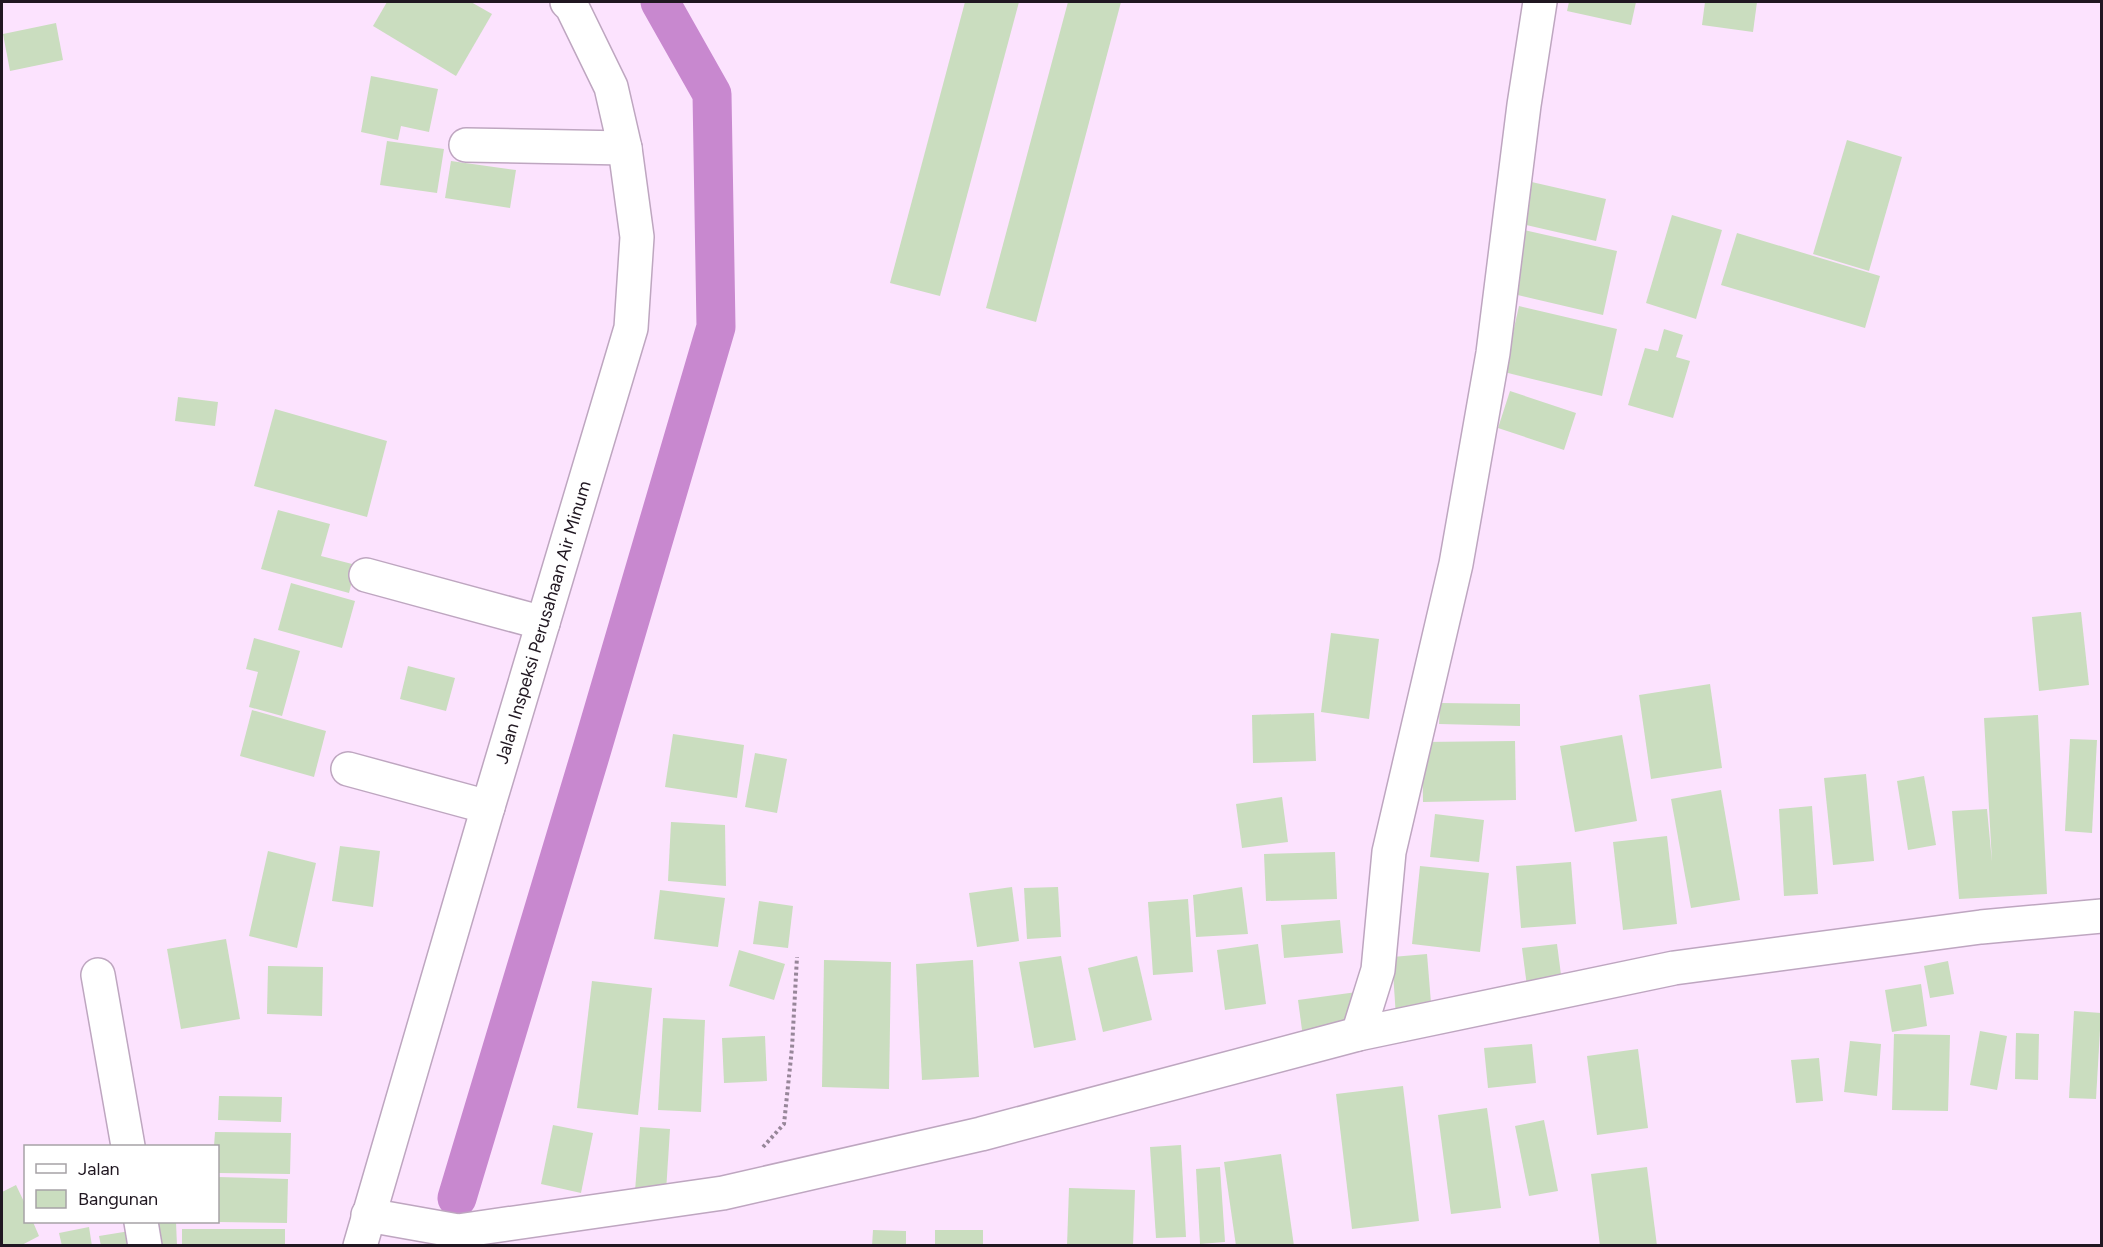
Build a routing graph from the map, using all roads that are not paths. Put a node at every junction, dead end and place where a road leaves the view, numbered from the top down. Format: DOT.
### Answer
graph roads {
  1 [pos="567,2"];
  2 [pos="1540,2"];
  3 [pos="466,145"];
  4 [pos="625,148"];
  5 [pos="366,575"];
  6 [pos="543,623"];
  7 [pos="348,769"];
  8 [pos="488,807"];
  9 [pos="2102,916"];
  10 [pos="98,975"];
  11 [pos="1358,1034"];
  12 [pos="128,1145"];
  13 [pos="141,1223"];
  14 [pos="364,1230"];
  15 [pos="457,1238"];
  16 [pos="145,1245"];
  1 -- 4 [label="street, Jalan Inspeksi Perusahaan Air Minum"];
  2 -- 11 [label="street"];
  3 -- 4 [label="street"];
  4 -- 6 [label="street, Jalan Inspeksi Perusahaan Air Minum"];
  5 -- 6 [label="street"];
  6 -- 8 [label="street, Jalan Inspeksi Perusahaan Air Minum"];
  7 -- 8 [label="street"];
  8 -- 14 [label="street, Jalan Inspeksi Perusahaan Air Minum"];
  9 -- 11 [label="street"];
  10 -- 12 [label="street"];
  11 -- 15 [label="street"];
  13 -- 16 [label="street"];
  14 -- 15 [label="street"];
}
